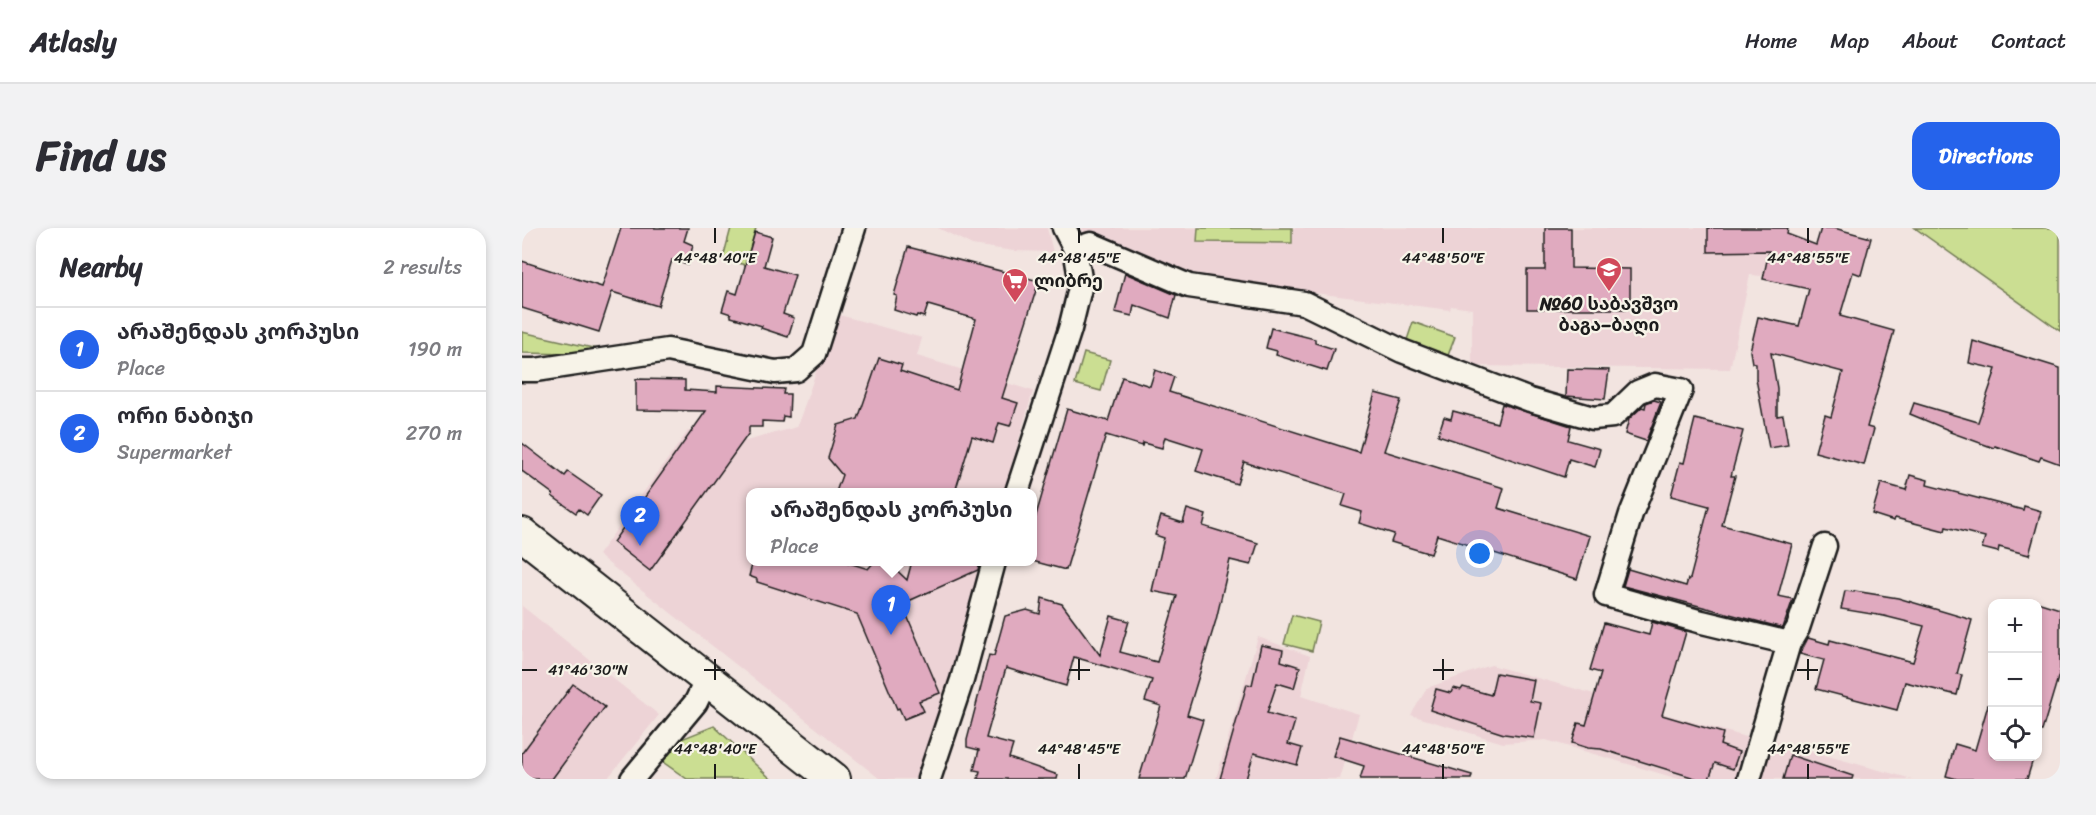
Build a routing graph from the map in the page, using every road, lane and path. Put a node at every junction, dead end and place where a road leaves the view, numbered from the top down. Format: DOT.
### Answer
graph roads {
  1 [pos="854,228"];
  2 [pos="1064,228"];
  3 [pos="1075,249"];
  4 [pos="522,370"];
  5 [pos="1018,488"];
  6 [pos="522,534"];
  7 [pos="1825,546"];
  8 [pos="993,566"];
  9 [pos="1789,643"];
  10 [pos="706,679"];
  11 [pos="632,779"];
  12 [pos="834,779"];
  13 [pos="929,779"];
  14 [pos="1749,779"];
  1 -- 4 [label="street"];
  2 -- 3 [label="street"];
  3 -- 5 [label="street"];
  3 -- 9 [label="street"];
  6 -- 10 [label="main road"];
  7 -- 9 [label="street"];
  8 -- 13 [label="street"];
  9 -- 14 [label="street"];
  10 -- 11 [label="street"];
  10 -- 12 [label="main road"];
}
